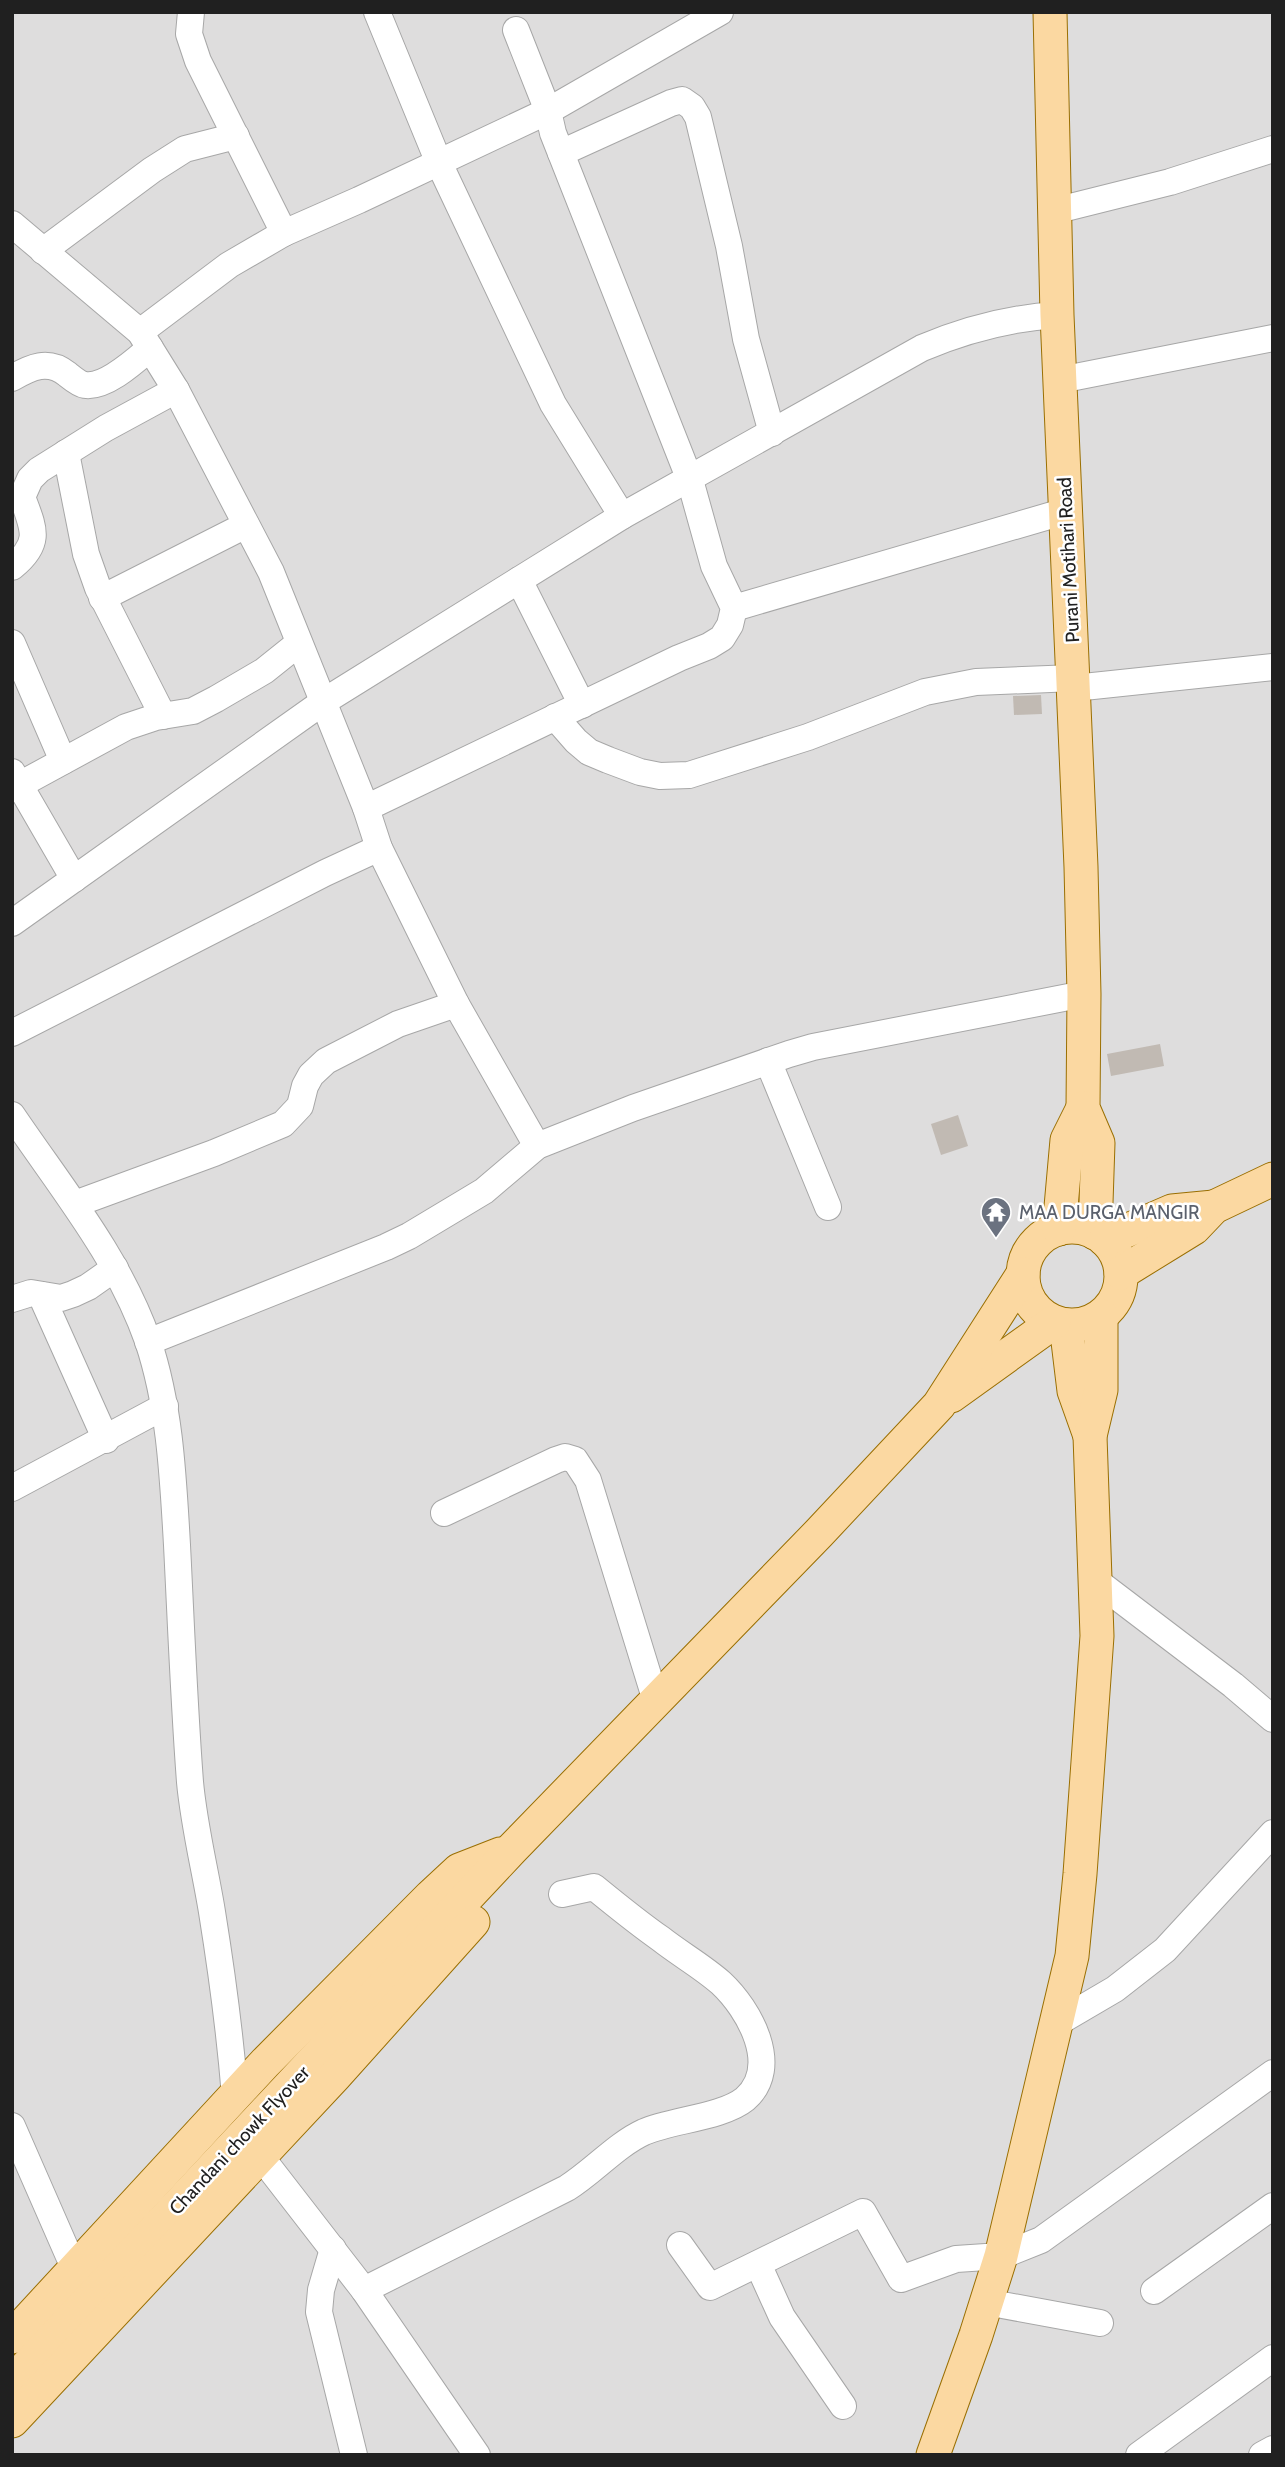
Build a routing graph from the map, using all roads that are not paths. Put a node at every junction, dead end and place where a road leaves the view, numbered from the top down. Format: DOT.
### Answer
graph roads {
  1 [pos="191,12"];
  2 [pos="377,12"];
  3 [pos="720,12"];
  4 [pos="1050,12"];
  5 [pos="516,30"];
  6 [pos="548,111"];
  7 [pos="236,136"];
  8 [pos="1273,149"];
  9 [pos="561,153"];
  10 [pos="439,163"];
  11 [pos="1054,211"];
  12 [pos="12,224"];
  13 [pos="284,233"];
  14 [pos="43,251"];
  15 [pos="1057,315"];
  16 [pos="1273,338"];
  17 [pos="145,340"];
  18 [pos="12,378"];
  19 [pos="1060,380"];
  20 [pos="176,390"];
  21 [pos="772,433"];
  22 [pos="66,453"];
  23 [pos="690,480"];
  24 [pos="1066,511"];
  25 [pos="622,516"];
  26 [pos="246,525"];
  27 [pos="12,567"];
  28 [pos="519,580"];
  29 [pos="102,598"];
  30 [pos="734,608"];
  31 [pos="12,643"];
  32 [pos="299,643"];
  33 [pos="1273,667"];
  34 [pos="1074,683"];
  35 [pos="323,702"];
  36 [pos="582,705"];
  37 [pos="163,716"];
  38 [pos="555,717"];
  39 [pos="63,761"];
  40 [pos="15,782"];
  41 [pos="366,808"];
  42 [pos="379,848"];
  43 [pos="74,879"];
  44 [pos="12,923"];
  45 [pos="1084,994"];
  46 [pos="456,1004"];
  47 [pos="12,1033"];
  48 [pos="768,1061"];
  49 [pos="1083,1108"];
  50 [pos="12,1115"];
  51 [pos="537,1146"];
  52 [pos="22,1149"];
  53 [pos="1273,1179"];
  54 [pos="75,1204"];
  55 [pos="828,1207"];
  56 [pos="1214,1208"];
  57 [pos="1059,1229"];
  58 [pos="1100,1237"];
  59 [pos="115,1268"];
  60 [pos="1121,1273"];
  61 [pos="1023,1274"];
  62 [pos="41,1295"];
  63 [pos="12,1299"];
  64 [pos="1101,1316"];
  65 [pos="1060,1324"];
  66 [pos="148,1342"];
  67 [pos="939,1405"];
  68 [pos="165,1406"];
  69 [pos="1090,1436"];
  70 [pos="106,1440"];
  71 [pos="12,1488"];
  72 [pos="443,1513"];
  73 [pos="1095,1580"];
  74 [pos="656,1700"];
  75 [pos="1273,1719"];
  76 [pos="1273,1833"];
  77 [pos="512,1849"];
  78 [pos="562,1894"];
  79 [pos="1056,2022"];
  80 [pos="1273,2073"];
  81 [pos="235,2096"];
  82 [pos="12,2126"];
  83 [pos="261,2157"];
  84 [pos="1273,2206"];
  85 [pos="680,2245"];
  86 [pos="333,2249"];
  87 [pos="1001,2256"];
  88 [pos="758,2264"];
  89 [pos="75,2270"];
  90 [pos="364,2290"];
  91 [pos="1154,2291"];
  92 [pos="986,2302"];
  93 [pos="1100,2323"];
  94 [pos="12,2337"];
  95 [pos="1273,2358"];
  96 [pos="12,2382"];
  97 [pos="843,2406"];
  98 [pos="12,2421"];
  99 [pos="1273,2449"];
  100 [pos="354,2455"];
  101 [pos="477,2455"];
  102 [pos="933,2455"];
  103 [pos="1139,2455"];
  104 [pos="1262,2455"];
  1 -- 7 [label="street"];
  2 -- 10 [label="street"];
  3 -- 6 [label="street"];
  4 -- 11 [label="main road, Purani Motihari Road"];
  5 -- 6 [label="street"];
  6 -- 9 [label="street"];
  6 -- 10 [label="street"];
  7 -- 13 [label="street"];
  7 -- 14 [label="street"];
  8 -- 11 [label="street"];
  9 -- 21 [label="street"];
  9 -- 23 [label="street"];
  10 -- 13 [label="street"];
  10 -- 25 [label="street"];
  11 -- 15 [label="main road, Purani Motihari Road"];
  12 -- 14 [label="street"];
  13 -- 17 [label="street"];
  14 -- 17 [label="street"];
  15 -- 19 [label="main road, Purani Motihari Road"];
  15 -- 21 [label="street"];
  16 -- 19 [label="street"];
  17 -- 18 [label="street"];
  17 -- 20 [label="street"];
  19 -- 24 [label="main road, Purani Motihari Road"];
  20 -- 22 [label="street"];
  20 -- 26 [label="street"];
  21 -- 23 [label="street"];
  22 -- 27 [label="street"];
  22 -- 29 [label="street"];
  23 -- 25 [label="street"];
  23 -- 30 [label="street"];
  24 -- 30 [label="street"];
  24 -- 34 [label="main road, Purani Motihari Road"];
  25 -- 28 [label="street"];
  26 -- 29 [label="street"];
  26 -- 32 [label="street"];
  28 -- 35 [label="street"];
  28 -- 36 [label="street"];
  29 -- 37 [label="street"];
  30 -- 36 [label="street"];
  31 -- 39 [label="street"];
  32 -- 35 [label="street"];
  32 -- 37 [label="street"];
  33 -- 34 [label="street"];
  34 -- 38 [label="street"];
  34 -- 45 [label="main road, Purani Motihari Road"];
  35 -- 41 [label="street"];
  35 -- 43 [label="street"];
  36 -- 38 [label="street"];
  37 -- 39 [label="street"];
  38 -- 41 [label="street"];
  39 -- 40 [label="street"];
  40 -- 43 [label="street"];
  41 -- 42 [label="street"];
  42 -- 46 [label="street"];
  42 -- 47 [label="street"];
  43 -- 44 [label="street"];
  45 -- 48 [label="street"];
  45 -- 49 [label="main road, Purani Motihari Road"];
  46 -- 51 [label="street"];
  46 -- 54 [label="street"];
  48 -- 51 [label="street"];
  48 -- 55 [label="street"];
  49 -- 57 [label="main road, Purani Motihari Road"];
  49 -- 58 [label="main road, Purani Motihari Road"];
  50 -- 52 [label="street"];
  51 -- 66 [label="street"];
  52 -- 54 [label="street"];
  53 -- 56 [label="main road"];
  54 -- 59 [label="street"];
  56 -- 58 [label="main road"];
  56 -- 60 [label="main road"];
  57 -- 58 [label="main road"];
  57 -- 61 [label="main road"];
  58 -- 60 [label="main road"];
  59 -- 62 [label="street"];
  59 -- 66 [label="street"];
  60 -- 64 [label="main road"];
  61 -- 65 [label="main road"];
  61 -- 67 [label="main road"];
  62 -- 63 [label="street"];
  62 -- 70 [label="street"];
  64 -- 65 [label="main road"];
  64 -- 69 [label="main road"];
  65 -- 67 [label="main road"];
  65 -- 69 [label="main road"];
  66 -- 68 [label="street"];
  67 -- 74 [label="main road, Chandani chowk Flyover"];
  68 -- 70 [label="street"];
  68 -- 81 [label="street"];
  69 -- 73 [label="main road"];
  70 -- 71 [label="street"];
  72 -- 74 [label="street"];
  73 -- 75 [label="street"];
  73 -- 79 [label="main road"];
  74 -- 77 [label="main road, Chandani chowk Flyover"];
  76 -- 79 [label="street"];
  77 -- 81 [label="main road"];
  77 -- 83 [label="main road"];
  77 -- 96 [label="main road, Chandani chowk Flyover"];
  78 -- 90 [label="street"];
  79 -- 87 [label="main road"];
  80 -- 87 [label="street"];
  81 -- 89 [label="main road"];
  82 -- 89 [label="street"];
  83 -- 86 [label="street"];
  83 -- 98 [label="main road"];
  84 -- 91 [label="street"];
  85 -- 88 [label="street"];
  86 -- 90 [label="street"];
  86 -- 100 [label="street"];
  87 -- 88 [label="street"];
  87 -- 92 [label="main road"];
  88 -- 97 [label="street"];
  89 -- 94 [label="main road"];
  90 -- 101 [label="street"];
  92 -- 93 [label="street"];
  92 -- 102 [label="main road"];
  95 -- 103 [label="street"];
  99 -- 104 [label="street"];
}
